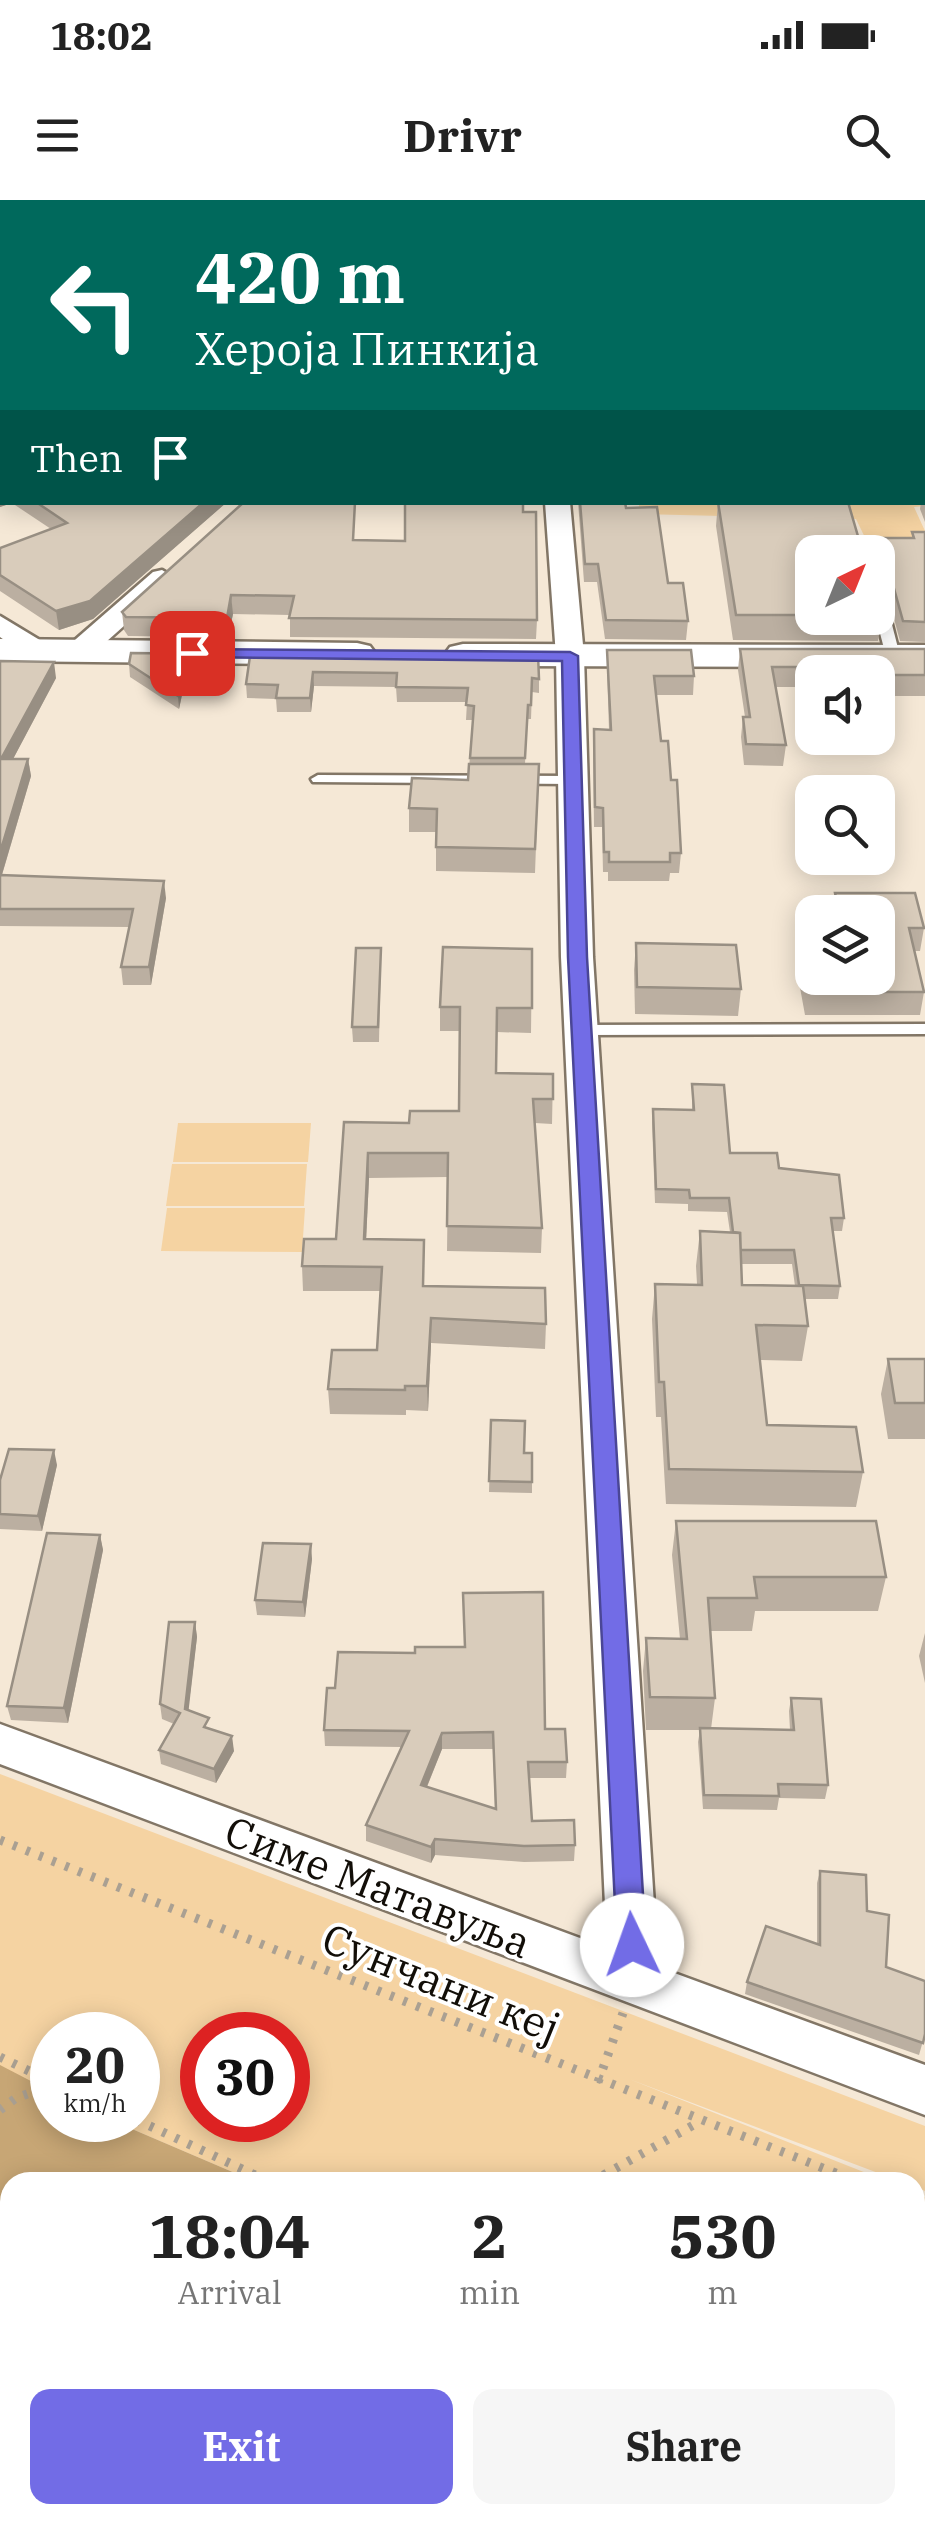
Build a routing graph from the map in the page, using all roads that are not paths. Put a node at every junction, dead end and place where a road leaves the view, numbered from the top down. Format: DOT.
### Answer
graph roads {
  1 [pos="557,505"];
  2 [pos="177,564"];
  3 [pos="0,624"];
  4 [pos="895,629"];
  5 [pos="19,650"];
  6 [pos="78,652"];
  7 [pos="393,655"];
  8 [pos="432,655"];
  9 [pos="570,656"];
  10 [pos="909,656"];
  11 [pos="318,779"];
  12 [pos="574,780"];
  13 [pos="925,1029"];
  14 [pos="582,1030"];
  15 [pos="0,1744"];
  16 [pos="634,1984"];
  17 [pos="925,2090"];
  1 -- 9 [label="street"];
  2 -- 6 [label="street"];
  3 -- 5 [label="street"];
  4 -- 10 [label="lane"];
  5 -- 6 [label="street"];
  6 -- 7 [label="street"];
  8 -- 9 [label="street"];
  9 -- 10 [label="street"];
  9 -- 12 [label="street"];
  11 -- 12 [label="lane"];
  12 -- 14 [label="street"];
  13 -- 14 [label="lane"];
  14 -- 16 [label="street"];
  15 -- 16 [label="street, Симе Матавуља"];
  16 -- 17 [label="street, Симе Матавуља"];
}
